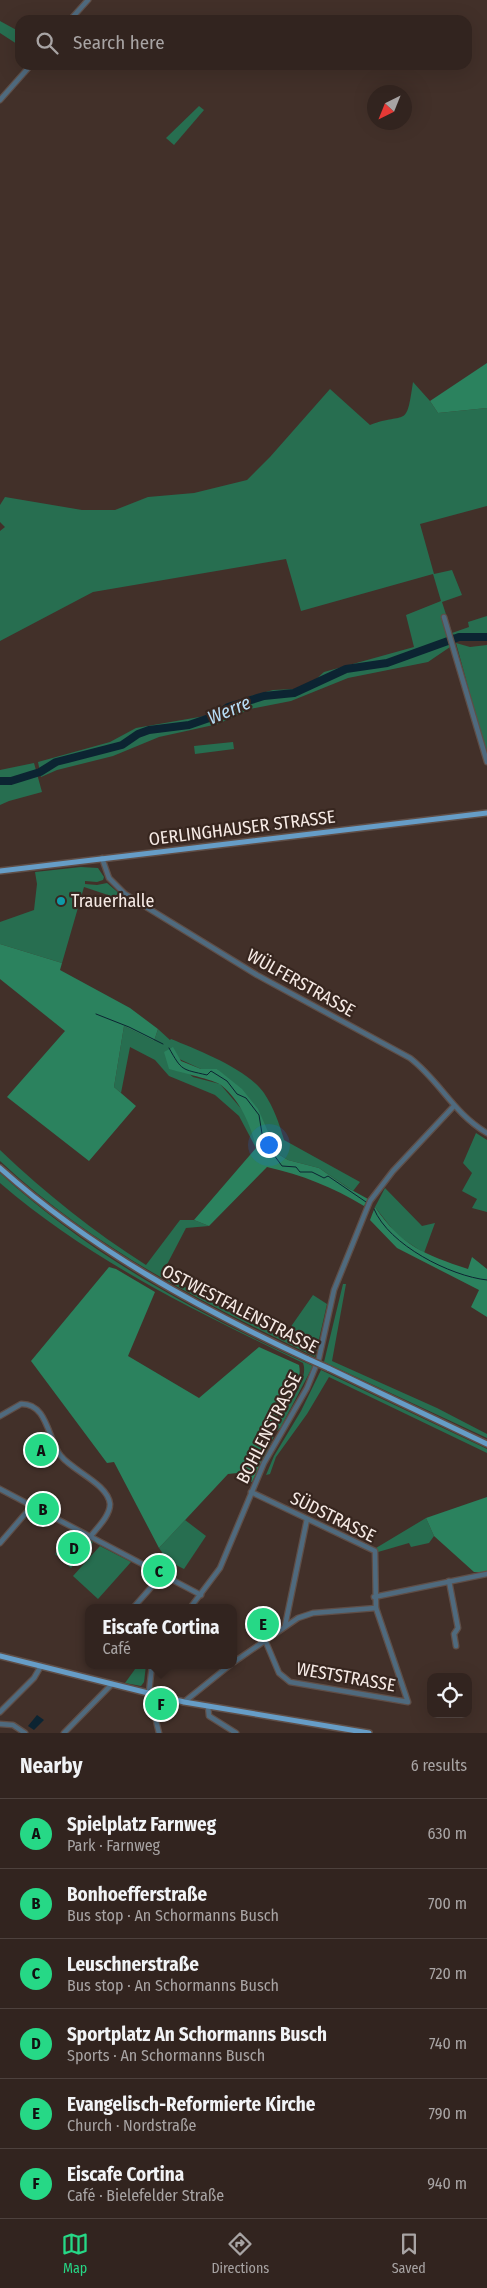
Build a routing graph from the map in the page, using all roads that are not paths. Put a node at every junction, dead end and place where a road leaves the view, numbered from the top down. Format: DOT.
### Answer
graph roads {
  1 [pos="88,0"];
  2 [pos="74,15"];
  3 [pos="27,70"];
  4 [pos="0,100"];
  5 [pos="444,617"];
  6 [pos="487,762"];
  7 [pos="487,813"];
  8 [pos="102,858"];
  9 [pos="0,872"];
  10 [pos="454,1107"];
  11 [pos="487,1133"];
  12 [pos="0,1168"];
  13 [pos="0,1416"];
  14 [pos="487,1444"];
  15 [pos="0,1488"];
  16 [pos="253,1493"];
  17 [pos="31,1506"];
  18 [pos="307,1519"];
  19 [pos="90,1537"];
  20 [pos="0,1543"];
  21 [pos="487,1574"];
  22 [pos="162,1575"];
  23 [pos="449,1581"];
  24 [pos="202,1595"];
  25 [pos="374,1597"];
  26 [pos="137,1604"];
  27 [pos="194,1604"];
  28 [pos="376,1608"];
  29 [pos="285,1626"];
  30 [pos="265,1640"];
  31 [pos="456,1646"];
  32 [pos="0,1656"];
  33 [pos="237,1660"];
  34 [pos="40,1666"];
  35 [pos="152,1669"];
  36 [pos="225,1669"];
  37 [pos="112,1684"];
  38 [pos="149,1692"];
  39 [pos="184,1702"];
  40 [pos="208,1706"];
  41 [pos="0,1712"];
  42 [pos="0,1724"];
  43 [pos="25,1733"];
  44 [pos="64,1733"];
  45 [pos="159,1733"];
  46 [pos="236,1733"];
  47 [pos="369,1733"];
  1 -- 2 [label="street"];
  3 -- 4 [label="street"];
  5 -- 6 [label="street"];
  7 -- 8 [label="main road, OERLINGHAUSER STRASSE"];
  8 -- 9 [label="main road, OERLINGHAUSER STRASSE"];
  8 -- 10 [label="street, WÜLFERSTRASSE"];
  10 -- 11 [label="street, WÜLFERSTRASSE"];
  10 -- 16 [label="street, BOHLENSTRASSE"];
  12 -- 14 [label="main road, OSTWESTFALENSTRASSE, bridge"];
  13 -- 19 [label="street"];
  15 -- 17 [label="street"];
  16 -- 18 [label="street, SÜDSTRASSE"];
  16 -- 24 [label="street, BOHLENSTRASSE"];
  17 -- 19 [label="street"];
  17 -- 20 [label="street"];
  18 -- 25 [label="street, SÜDSTRASSE"];
  18 -- 29 [label="street"];
  19 -- 22 [label="street"];
  21 -- 23 [label="street"];
  22 -- 24 [label="street"];
  22 -- 26 [label="street"];
  23 -- 25 [label="street"];
  23 -- 31 [label="street"];
  24 -- 27 [label="street, BOHLENSTRASSE"];
  25 -- 28 [label="street, SÜDSTRASSE"];
  28 -- 29 [label="street"];
  28 -- 30 [label="street, WESTSTRASSE"];
  29 -- 30 [label="street"];
  30 -- 33 [label="street"];
  32 -- 34 [label="main road"];
  34 -- 37 [label="main road"];
  34 -- 41 [label="street"];
  35 -- 38 [label="street"];
  36 -- 39 [label="street"];
  37 -- 38 [label="main road"];
  37 -- 44 [label="street"];
  38 -- 39 [label="main road"];
  38 -- 45 [label="street"];
  39 -- 40 [label="main road"];
  40 -- 46 [label="street"];
  40 -- 47 [label="main road"];
  42 -- 43 [label="street"];
}
